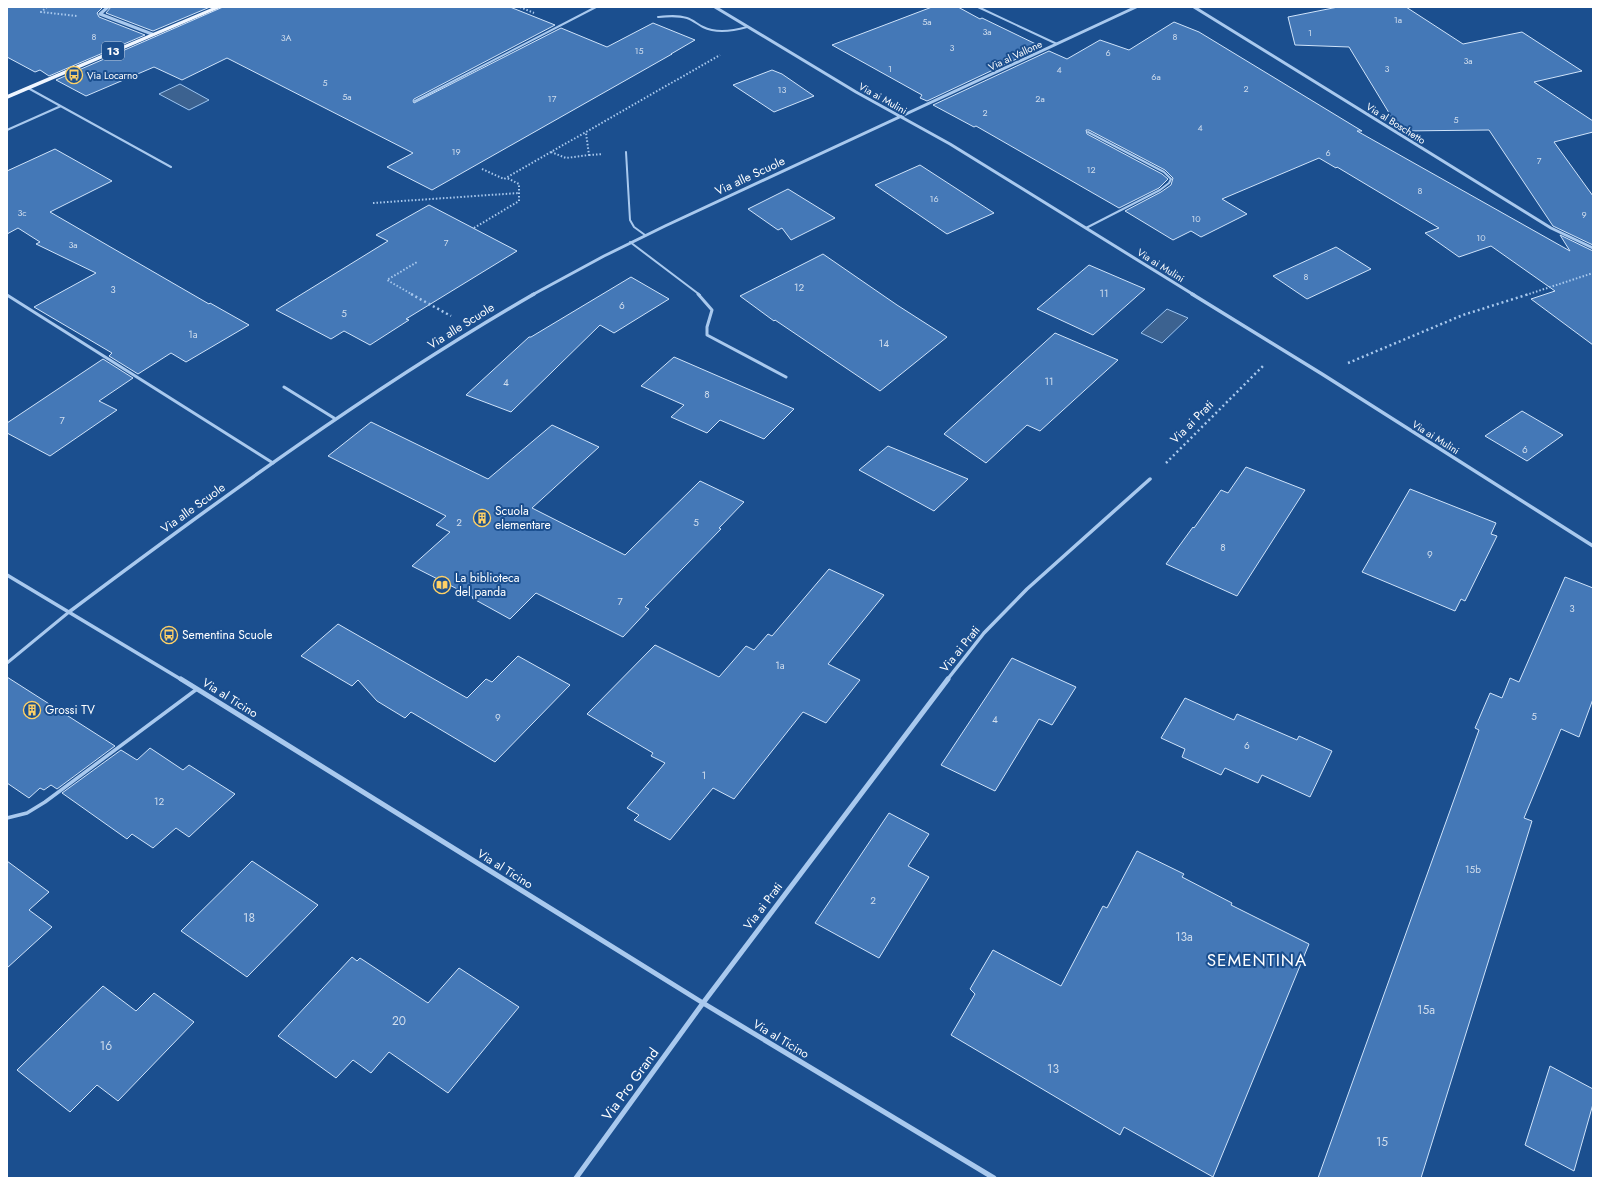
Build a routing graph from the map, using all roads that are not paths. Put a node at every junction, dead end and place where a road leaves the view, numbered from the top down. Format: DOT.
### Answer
graph roads {
  1 [pos="108,7"];
  2 [pos="219,7"];
  3 [pos="596,7"];
  4 [pos="715,7"];
  5 [pos="978,7"];
  6 [pos="1135,7"];
  7 [pos="1194,7"];
  8 [pos="658,17"];
  9 [pos="747,26"];
  10 [pos="152,34"];
  11 [pos="1057,44"];
  12 [pos="28,88"];
  13 [pos="7,97"];
  14 [pos="415,102"];
  15 [pos="62,106"];
  16 [pos="900,117"];
  17 [pos="7,130"];
  18 [pos="1088,132"];
  19 [pos="626,152"];
  20 [pos="171,167"];
  21 [pos="1086,228"];
  22 [pos="645,235"];
  23 [pos="630,242"];
  24 [pos="1593,248"];
  25 [pos="7,295"];
  26 [pos="786,377"];
  27 [pos="284,387"];
  28 [pos="334,418"];
  29 [pos="273,463"];
  30 [pos="1150,479"];
  31 [pos="1593,546"];
  32 [pos="7,575"];
  33 [pos="69,612"];
  34 [pos="7,663"];
  35 [pos="197,689"];
  36 [pos="7,818"];
  37 [pos="703,1003"];
  38 [pos="576,1178"];
  39 [pos="994,1178"];
  1 -- 10 [label="street"];
  2 -- 10 [label="main road, 13"];
  3 -- 14 [label="lane"];
  4 -- 9 [label="street, Via ai Mulini"];
  5 -- 11 [label="lane"];
  6 -- 11 [label="street, Via al Vallone"];
  7 -- 24 [label="street, Via al Boschetto"];
  8 -- 9 [label="lane"];
  9 -- 16 [label="street, Via ai Mulini"];
  10 -- 12 [label="main road, 13"];
  11 -- 16 [label="street, Via al Vallone"];
  12 -- 13 [label="main road, 13"];
  12 -- 15 [label="lane"];
  15 -- 17 [label="lane"];
  15 -- 20 [label="lane"];
  16 -- 21 [label="street, Via ai Mulini"];
  16 -- 22 [label="street, Via alle Scuole"];
  18 -- 21 [label="lane"];
  19 -- 22 [label="lane"];
  21 -- 31 [label="street, Via ai Mulini"];
  22 -- 23 [label="street, Via alle Scuole"];
  23 -- 26 [label="lane"];
  23 -- 28 [label="street, Via alle Scuole"];
  25 -- 29 [label="lane"];
  27 -- 28 [label="lane"];
  28 -- 29 [label="street, Via alle Scuole"];
  29 -- 33 [label="street, Via alle Scuole"];
  30 -- 37 [label="street, Via ai Prati"];
  32 -- 33 [label="street, Via al Ticino"];
  33 -- 34 [label="lane"];
  33 -- 35 [label="street, Via al Ticino"];
  35 -- 36 [label="lane"];
  35 -- 37 [label="street, Via al Ticino"];
  37 -- 38 [label="street, Via Pro Grand"];
  37 -- 39 [label="street, Via al Ticino"];
}
